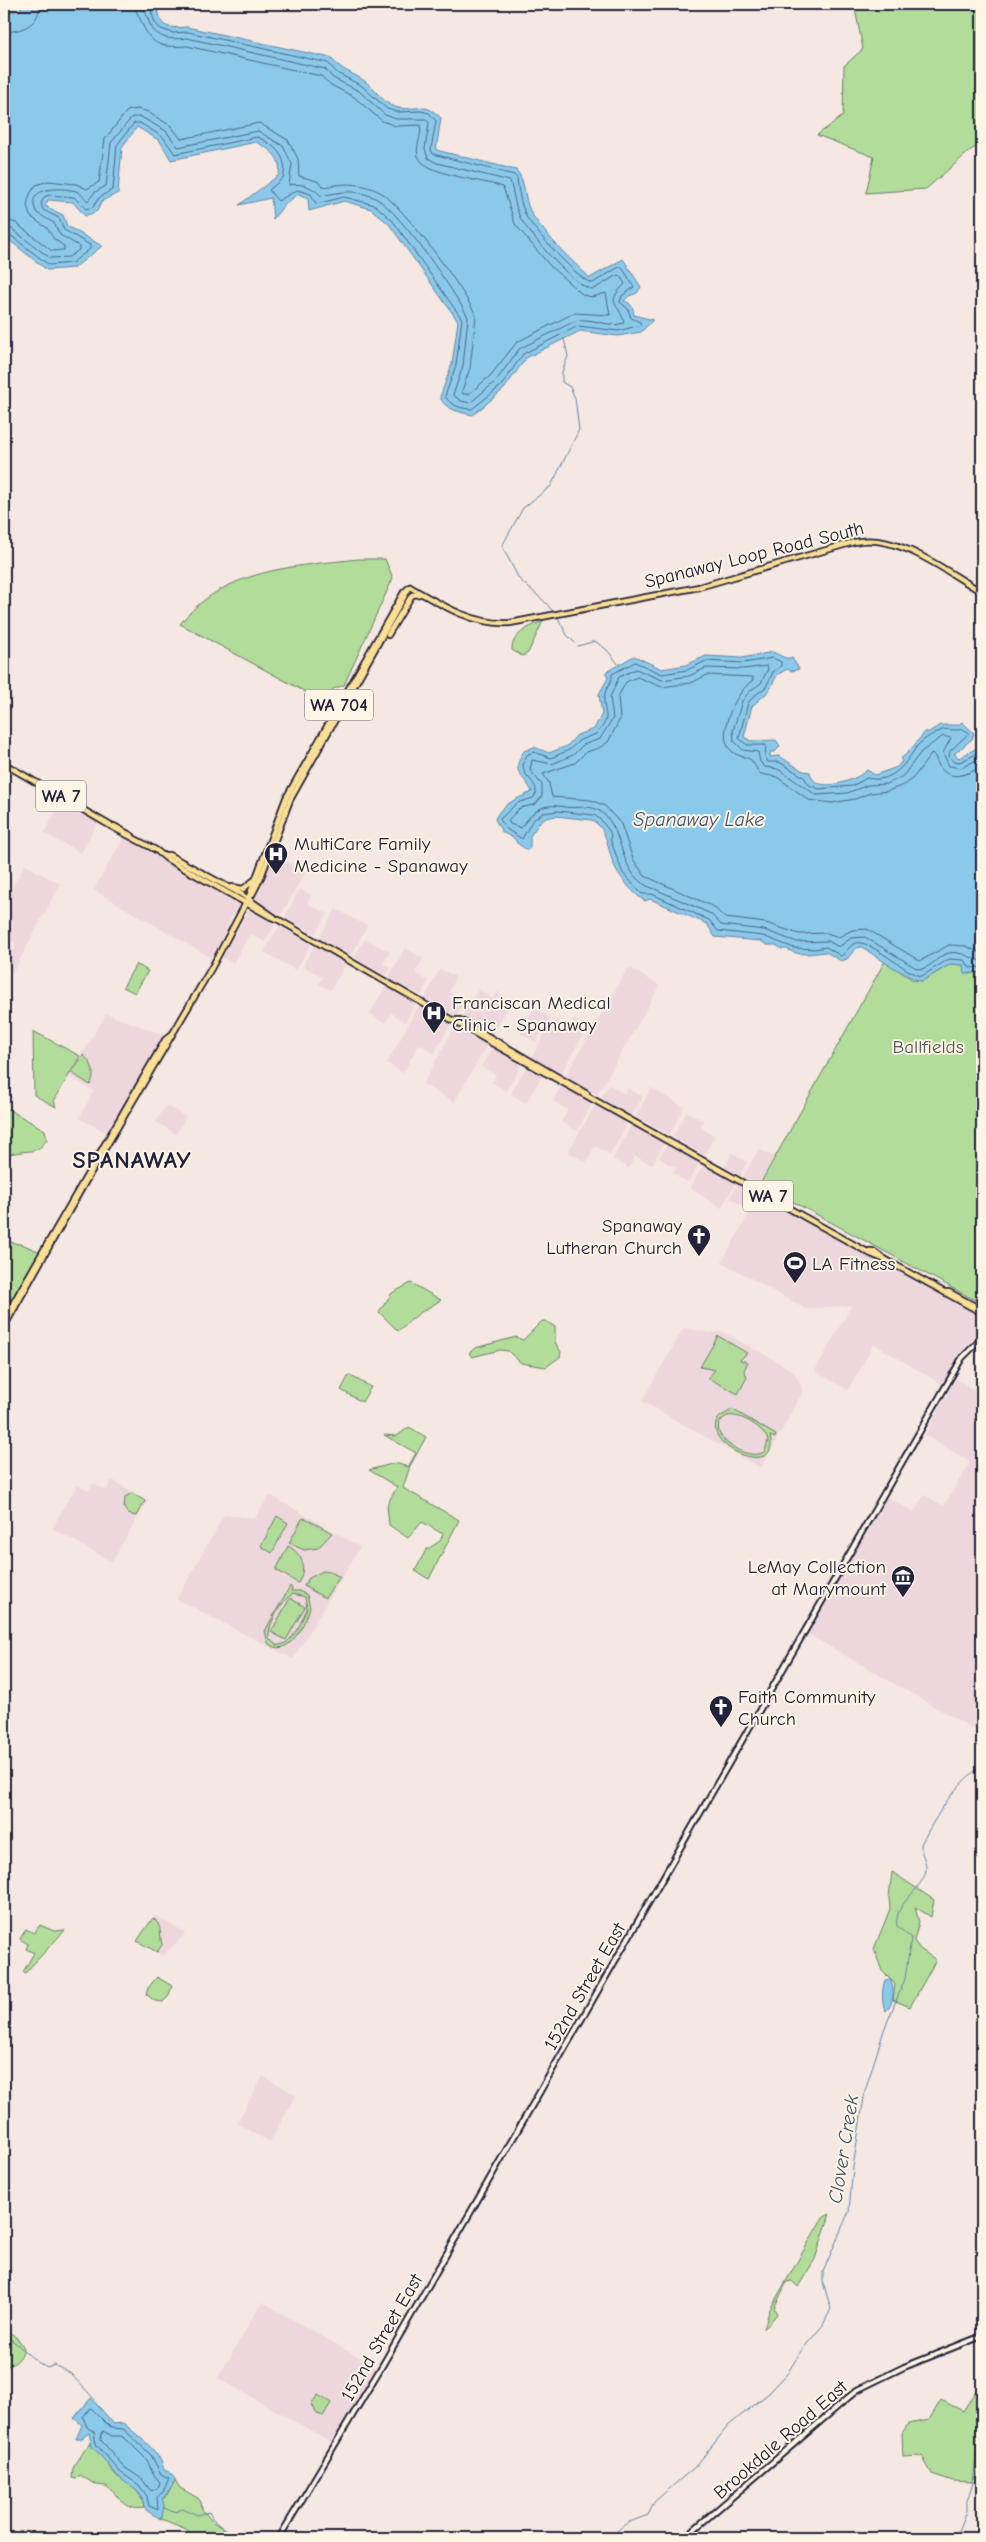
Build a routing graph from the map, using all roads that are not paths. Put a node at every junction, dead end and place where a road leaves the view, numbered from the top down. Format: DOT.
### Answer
graph roads {
  1 [pos="410,587"];
  2 [pos="982,592"];
  3 [pos="422,594"];
  4 [pos="348,699"];
  5 [pos="5,764"];
  6 [pos="166,855"];
  7 [pos="254,880"];
  8 [pos="226,886"];
  9 [pos="247,900"];
  10 [pos="171,1035"];
  11 [pos="138,1086"];
  12 [pos="126,1111"];
  13 [pos="108,1136"];
  14 [pos="100,1157"];
  15 [pos="67,1207"];
  16 [pos="62,1224"];
  17 [pos="54,1229"];
  18 [pos="49,1246"];
  19 [pos="982,1311"];
  20 [pos="4,1319"];
  21 [pos="4,1327"];
  22 [pos="982,1338"];
  23 [pos="982,2336"];
  24 [pos="279,2538"];
  25 [pos="684,2538"];
  1 -- 3 [label="main road, Spanaway Loop Road South"];
  1 -- 4 [label="main road, WA 704"];
  1 -- 7 [label="main road, WA 704"];
  2 -- 3 [label="main road, Spanaway Loop Road South"];
  3 -- 4 [label="main road, WA 704"];
  4 -- 9 [label="main road, WA 704"];
  5 -- 6 [label="main road, WA 7"];
  6 -- 8 [label="main road, WA 7"];
  6 -- 9 [label="main road, WA 7"];
  7 -- 8 [label="main road"];
  7 -- 9 [label="main road, WA 704"];
  8 -- 9 [label="main road, WA 7"];
  9 -- 10 [label="main road"];
  9 -- 19 [label="main road, WA 7"];
  10 -- 11 [label="main road"];
  10 -- 12 [label="main road"];
  11 -- 12 [label="main road"];
  11 -- 13 [label="main road"];
  12 -- 14 [label="main road"];
  13 -- 14 [label="main road"];
  13 -- 15 [label="main road"];
  14 -- 16 [label="main road"];
  15 -- 16 [label="main road"];
  15 -- 17 [label="main road"];
  16 -- 18 [label="main road"];
  17 -- 18 [label="main road"];
  17 -- 20 [label="main road"];
  18 -- 21 [label="main road"];
  22 -- 24 [label="main road, 152nd Street East"];
  23 -- 25 [label="main road, Brookdale Road East"];
}
